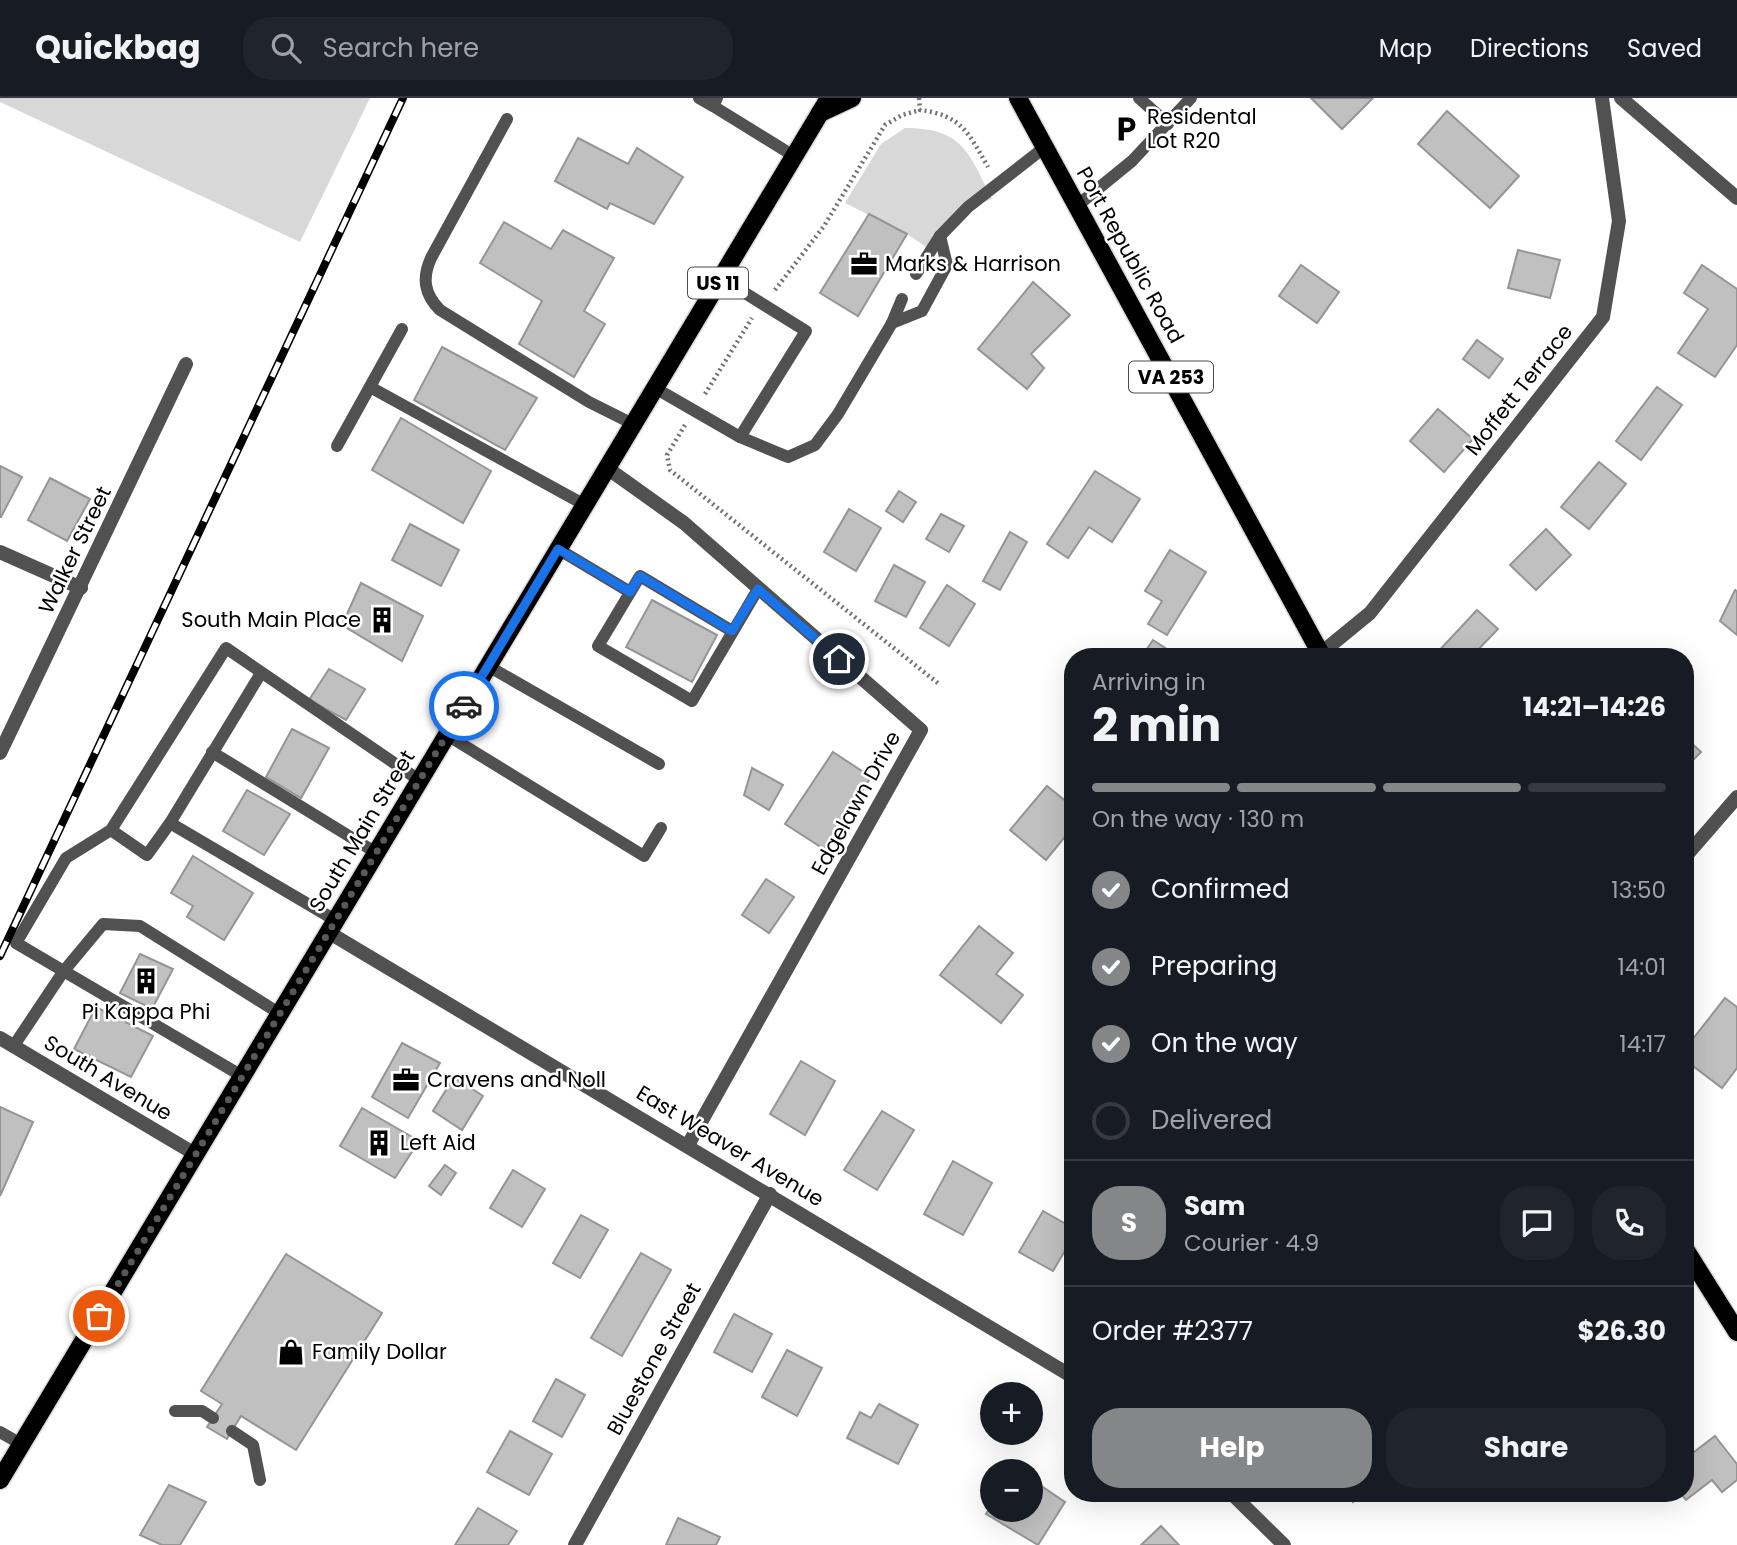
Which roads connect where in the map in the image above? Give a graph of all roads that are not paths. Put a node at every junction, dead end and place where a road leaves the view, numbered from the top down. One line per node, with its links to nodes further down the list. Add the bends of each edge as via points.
1 (699, 98): 8 (lane)
2 (852, 98): 9 (main road)
3 (1018, 98): 12 (main road, Port Republic Road / VA 253)
4 (1139, 98): 11 (lane)
5 (1191, 98): 11 (lane)
6 (1602, 98): 37 (street, Moffett Terrace, via 1619,221 1603,317 1370,613)
7 (1621, 98): 14 (street)
8 (715, 102): 13 (lane)
9 (824, 105): 13 (main road, South Main Street / US 11)
10 (506, 119): 25 (lane, via 430,258 424,277 426,290 440,310)
11 (1168, 124): 15 (lane)
12 (1045, 147): 15 (main road, Port Republic Road / VA 253); 16 (lane, via 968,207)
13 (794, 156): 18 (main road, South Main Street / US 11)
14 (1737, 198)
15 (1078, 205): 36 (main road, Port Republic Road / VA 253)
16 (940, 236): 17 (lane); 20 (lane, via 947,265 922,311)
17 (916, 274)
18 (721, 278): 24 (main road, South Main Street / US 11); 26 (lane, via 806,331)
19 (902, 299): 20 (lane)
20 (892, 323): 26 (lane, via 815,444 788,457)
21 (402, 329): 23 (lane)
22 (186, 365): 32 (street, Walker Street)
23 (370, 387): 27 (lane); 29 (lane)
24 (655, 388): 25 (main road, South Main Street / US 11); 26 (lane)
25 (633, 424): 28 (main road, South Main Street / US 11)
26 (740, 437)
27 (337, 446)
28 (607, 468): 29 (main road, South Main Street / US 11); 33 (street, Edgelawn Drive, via 684,523)
29 (585, 505): 30 (main road, South Main Street / US 11)
30 (558, 549): 34 (lane); 38 (main road, South Main Street / US 11)
31 (0, 552): 32 (street)
32 (81, 588): 42 (street, Walker Street)
33 (758, 589): 35 (lane); 57 (street, Edgelawn Drive, via 921,730)
34 (630, 592): 35 (lane, via 640,576); 35 (lane, via 598,646 692,701)
35 (732, 631)
36 (1317, 648)
37 (1329, 648)
38 (488, 666): 40 (main road, South Main Street / US 11); 43 (lane)
39 (261, 673): 41 (lane); 44 (lane); 48 (lane, via 226,648)
40 (447, 735): 44 (main road, South Main Street / US 11); 47 (lane, via 644,856)
41 (212, 752): 46 (lane); 50 (lane)
42 (0, 753)
43 (659, 764)
44 (419, 780): 50 (main road, South Main Street / US 11)
45 (1737, 797): 49 (street)
46 (170, 823): 48 (lane, via 147,855); 51 (lane)
47 (661, 828)
48 (111, 830): 52 (lane, via 66,858 16,943)
49 (1694, 847)
50 (376, 852): 51 (main road, South Main Street / US 11)
51 (332, 926): 53 (main road, South Main Street / US 11); 57 (street, East Weaver Avenue)
52 (64, 972): 53 (lane, via 103,924 141,926); 55 (lane); 56 (lane)
53 (279, 1013): 56 (main road, South Main Street / US 11)
54 (0, 1038): 55 (street, South Avenue)
55 (13, 1047): 58 (street, South Avenue)
56 (242, 1076): 58 (main road, South Main Street / US 11)
57 (688, 1145): 59 (street, East Weaver Avenue)
58 (195, 1154): 67 (main road, South Main Street / US 11)
59 (770, 1194): 62 (street, East Weaver Avenue); 71 (street, Bluestone Street)
60 (1694, 1263): 61 (main road)
61 (1737, 1332)
62 (1064, 1372)
63 (175, 1411): 64 (lane, via 202,1411)
64 (213, 1418)
65 (232, 1431): 69 (lane, via 253,1445)
66 (0, 1432): 67 (lane)
67 (21, 1444): 68 (main road, South Main Street / US 11)
68 (0, 1480)
69 (260, 1480)
70 (1240, 1502): 72 (street)
71 (575, 1545)
72 (1284, 1545)

